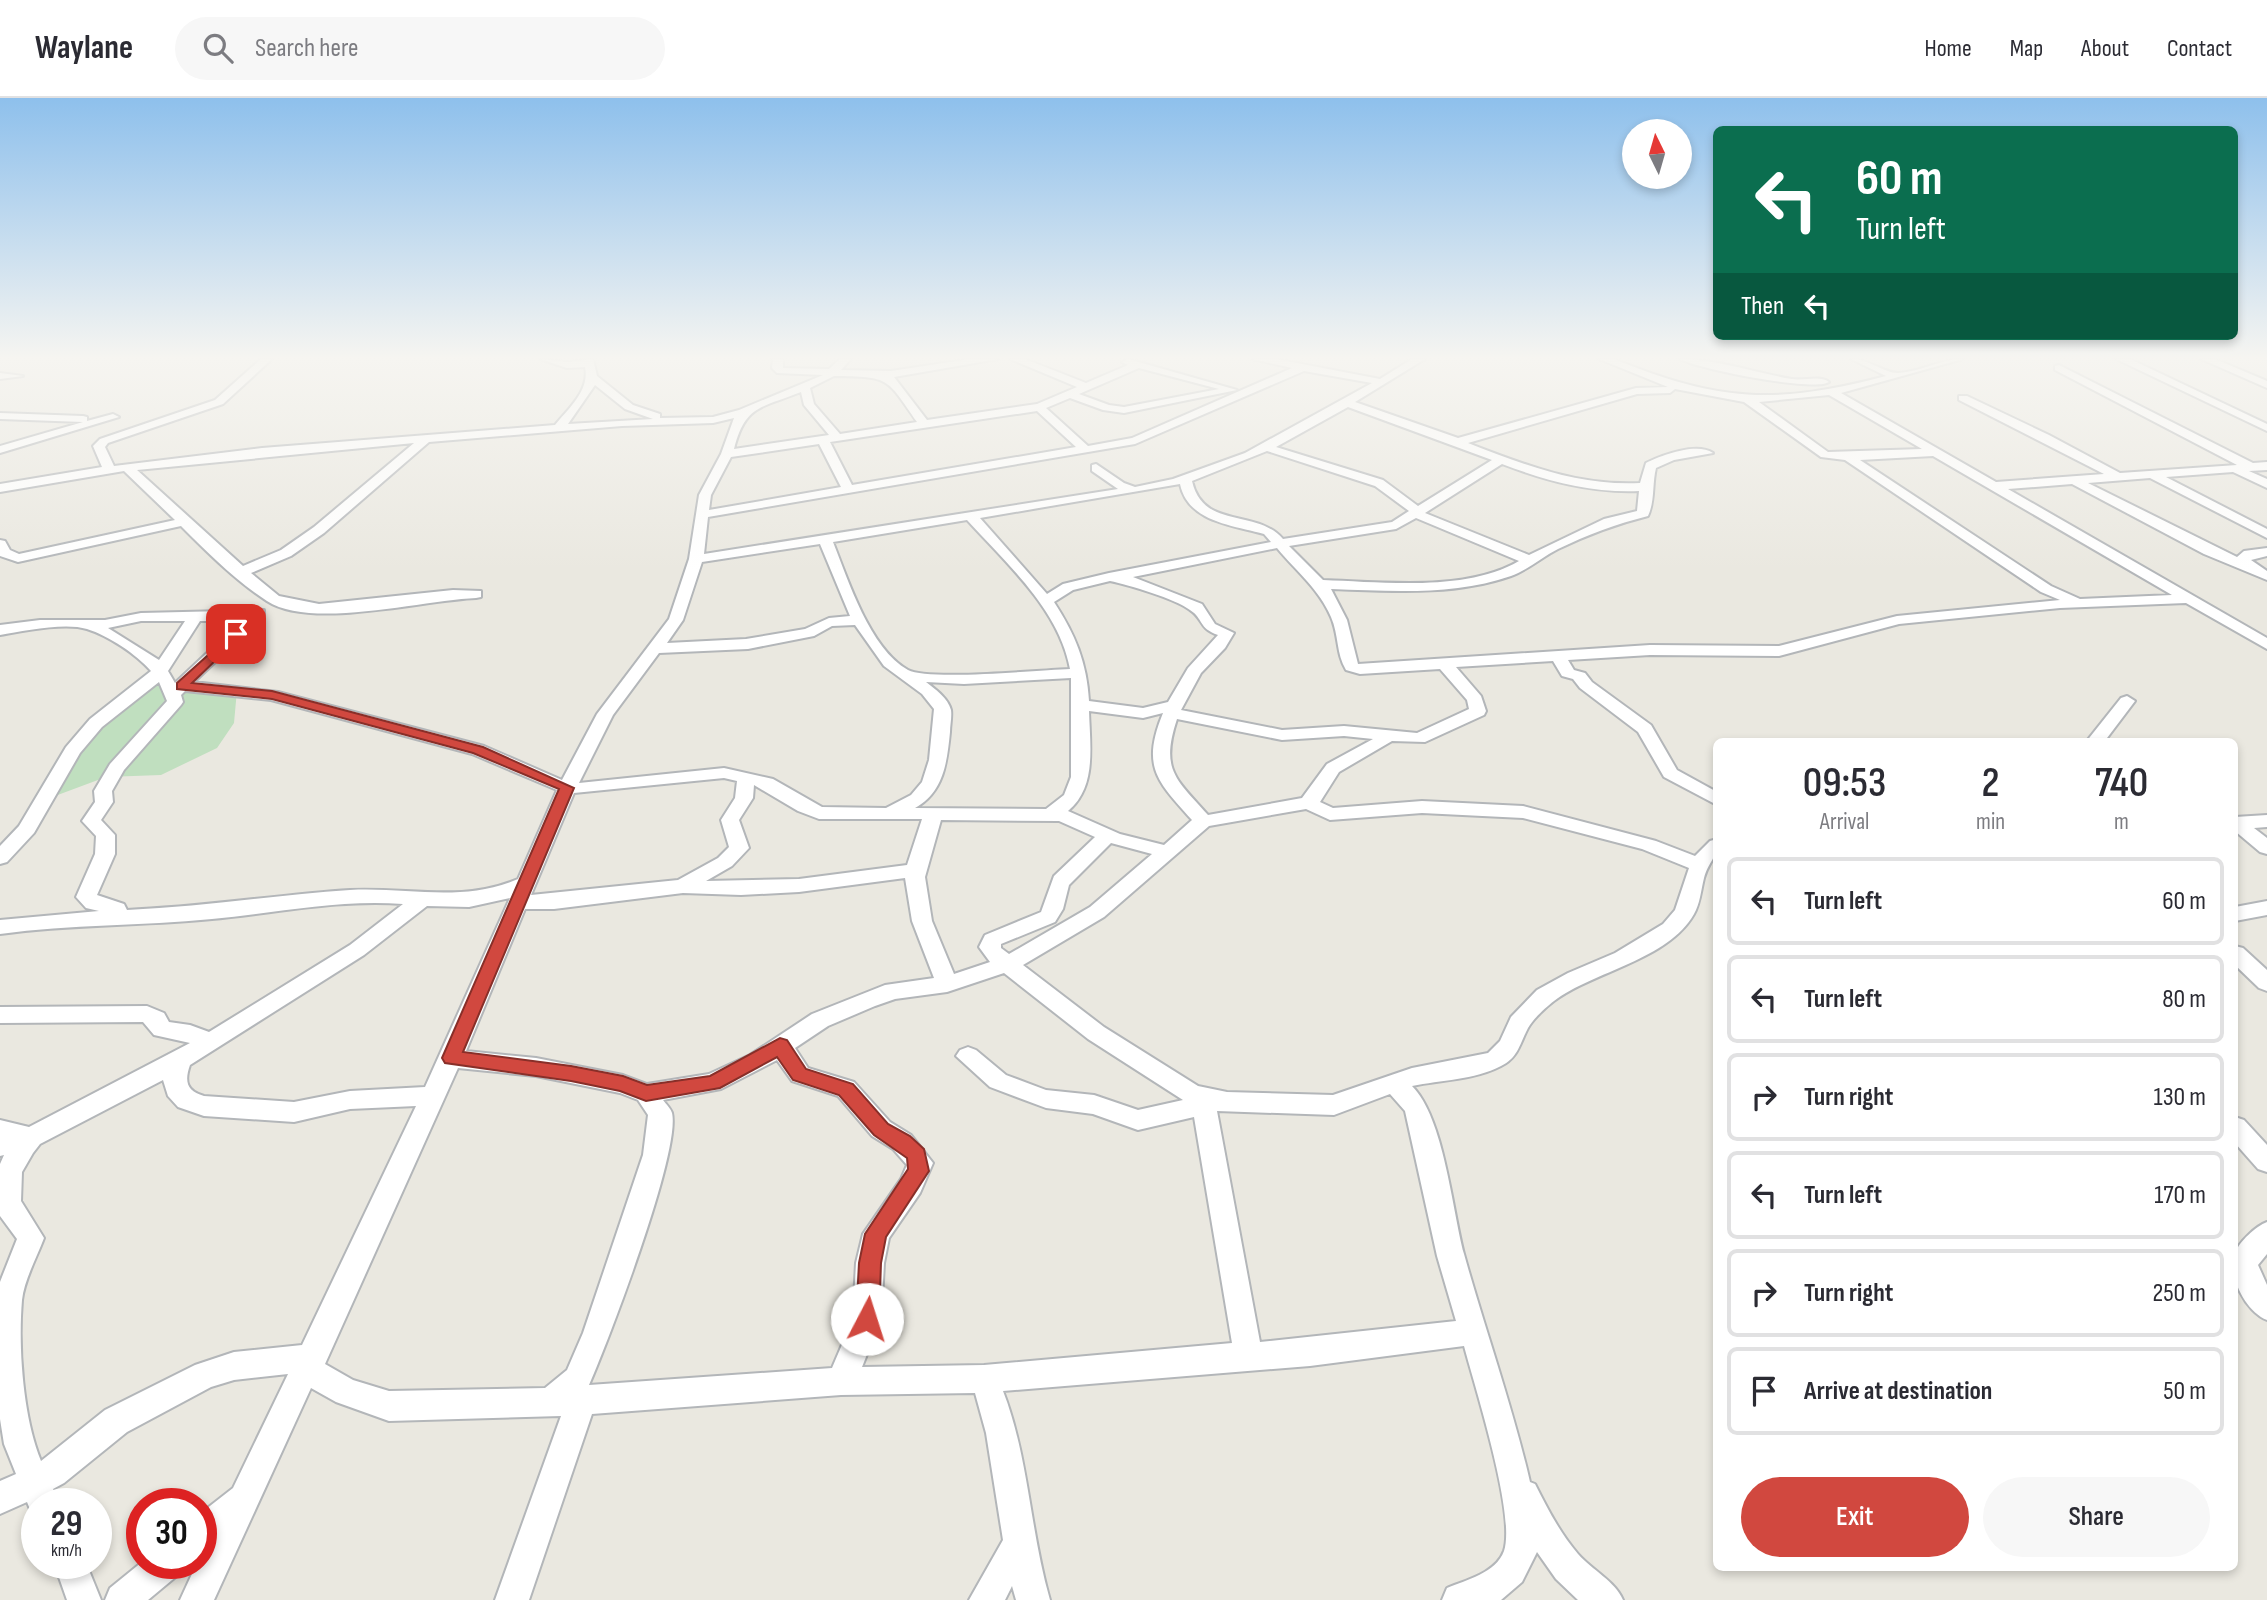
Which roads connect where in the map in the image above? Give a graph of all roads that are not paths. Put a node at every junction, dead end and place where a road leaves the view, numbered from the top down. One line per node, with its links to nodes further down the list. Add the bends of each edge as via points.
1 (72, 429): 21 (street)
2 (139, 429): 32 (street, via 99,446)
3 (557, 429): 17 (street)
4 (735, 429): 25 (street)
5 (831, 429): 16 (street)
6 (897, 429): 16 (street)
7 (1063, 429): 22 (street)
8 (1163, 429): 22 (street, via 1135,441)
9 (1302, 429): 20 (street)
10 (1421, 429): 19 (street)
11 (1503, 429): 19 (street)
12 (1789, 429): 26 (street, via 1822,453)
13 (1897, 429): 23 (street)
14 (2028, 429): 35 (street)
15 (2177, 429): 30 (street)
16 (837, 438): 18 (street)
17 (425, 440): 29 (street); 56 (street, via 286,553)
18 (823, 440): 25 (street); 43 (street)
19 (1458, 442): 27 (street)
20 (1269, 448): 36 (street); 44 (street, via 1379,483)
21 (0, 450)
22 (1087, 451): 43 (street)
23 (1938, 452): 26 (street); 40 (street)
24 (1707, 453): 39 (street, via 1677,455 1655,463)
25 (727, 454): 45 (street, via 705,495)
26 (1848, 457): 64 (street, via 2046,589)
27 (1500, 460): 39 (street, via 1560,482 1617,489); 44 (street)
28 (2267, 466): 30 (street)
29 (127, 467): 32 (street); 47 (street)
30 (2251, 467): 33 (street)
31 (1096, 468): 42 (street, via 1120,486)
32 (109, 469): 41 (street)
33 (2236, 469): 34 (street); 38 (street)
34 (2154, 476): 35 (street); 48 (street)
35 (2119, 478): 37 (street)
36 (1185, 480): 42 (street); 51 (street, via 1189,497 1205,513 1269,531)
37 (2076, 481): 40 (street); 55 (street, via 2208,551)
38 (2267, 484)
39 (1645, 486): 54 (street, via 1643,513 1609,522)
40 (1996, 486): 62 (street)
41 (0, 488)
42 (1137, 490): 46 (street)
43 (849, 491): 45 (street)
44 (1416, 512): 51 (street, via 1396,525); 54 (street)
45 (700, 515): 53 (street)
46 (971, 517): 49 (street); 63 (street, via 1040,589)
47 (183, 522): 50 (street, via 18,558 4,553); 56 (street)
48 (2267, 534)
49 (825, 540): 53 (street); 67 (street)
50 (0, 544)
51 (1279, 544): 58 (street); 59 (street)
52 (2267, 552): 55 (street, via 2249,554 2243,559)
53 (695, 559): 71 (street, via 676,620)
54 (1530, 560): 59 (street, via 1510,572 1464,583 1404,587)
55 (2249, 567): 57 (street)
56 (241, 572): 61 (street)
57 (2267, 576)
58 (1109, 578): 63 (street, via 1068,587); 80 (street, via 1126,579 1197,607 1209,627 1226,633 1200,664)
59 (1318, 584): 73 (street, via 1332,600 1352,667)
60 (476, 594): 61 (street, via 313,607)
61 (274, 599): 66 (street)
62 (2187, 599): 64 (street); 70 (street)
63 (1046, 601): 75 (street, via 1073,651)
64 (2084, 602): 72 (street, via 1897,620 1779,651 1650,650)
65 (195, 617): 66 (street); 68 (street, via 138,617); 74 (street)
66 (254, 617): 77 (street)
67 (860, 620): 71 (street, via 829,622 809,633 748,644); 76 (street, via 878,650)
68 (89, 624): 69 (street, via 42,624); 74 (street, via 137,649)
69 (0, 631)
70 (2267, 644)
71 (657, 648): 84 (street, via 605,714)
72 (1558, 656): 73 (street); 85 (street, via 1566,672 1579,676 1645,729 1670,773)
73 (1445, 665): 81 (street, via 1475,699 1478,711 1429,737)
74 (161, 671): 77 (street); 98 (street, via 96,723 72,751 27,830)
75 (1077, 674): 76 (street, via 964,679); 79 (street)
76 (905, 676): 87 (street, via 943,710 937,773 926,792 912,803)
77 (177, 690): 84 (street, via 272,695 478,750); 106 (street, via 172,708 110,776 104,802 91,821 106,835 105,854 86,897 116,908)
78 (2126, 701): 82 (street)
79 (1078, 705): 80 (street, via 1143,713); 89 (street, via 1077,792)
80 (1173, 709): 81 (street, via 1282,735 1344,731); 90 (street, via 1161,750 1163,774)
81 (1386, 737): 86 (street, via 1331,769 1319,794)
82 (2098, 738)
83 (746, 776): 84 (street, via 716,772); 87 (street, via 776,787 812,811); 101 (street, via 744,799 730,820 739,843 736,853)
84 (567, 788): 102 (street)
85 (1713, 798)
86 (1308, 803): 90 (street); 99 (street, via 1330,814 1422,807 1523,811 1648,845)
87 (869, 813): 88 (street)
88 (934, 813): 89 (street); 100 (street)
89 (1051, 814): 94 (street, via 1071,818)
90 (1203, 821): 97 (street)
91 (2267, 821): 92 (street)
92 (2238, 823)
93 (2238, 825): 95 (street)
94 (1107, 836): 97 (street); 109 (street, via 1061,881 1048,916 992,940 993,953)
95 (2267, 848)
96 (1713, 850): 99 (street)
97 (1168, 852): 109 (street, via 1097,912)
98 (0, 858)
99 (1700, 865): 118 (street, via 1685,912 1670,929 1545,996 1519,1023 1510,1046 1496,1059)
100 (915, 870): 101 (street, via 815,885 737,890); 111 (street, via 922,921)
101 (683, 886): 102 (street, via 554,902)
102 (521, 893): 103 (street); 116 (street)
103 (420, 901): 106 (street, via 371,896 193,914); 113 (street, via 358,950)
104 (2267, 908): 105 (street)
105 (2238, 913)
106 (122, 916): 107 (street)
107 (0, 927)
108 (2238, 956): 110 (street)
109 (1008, 964): 111 (street); 121 (street, via 1148,1068)
110 (2267, 983)
111 (947, 984): 114 (street, via 892,991 848,1007)
112 (0, 1015): 113 (street, via 147,1014 162,1029 190,1033)
113 (210, 1043): 117 (street)
114 (780, 1045): 119 (street, via 713,1083); 133 (street, via 800,1075 846,1089 881,1129 917,1155 920,1163 911,1185 876,1234 867,1319)
115 (968, 1056): 121 (street, via 1011,1088 1046,1099 1094,1105 1138,1120)
116 (451, 1058): 119 (street, via 571,1073); 120 (street)
117 (180, 1060): 120 (street, via 174,1077 176,1089 186,1100 204,1106 294,1112 350,1100); 124 (street)
118 (1393, 1083): 121 (street, via 1334,1105); 129 (street, via 1416,1108)
119 (646, 1093): 134 (street, via 660,1114 656,1155 597,1333)
120 (433, 1096): 131 (street)
121 (1215, 1102): 130 (street)
122 (0, 1130): 124 (street)
123 (2238, 1130): 126 (street)
124 (31, 1137): 125 (street); 136 (street, via 4,1178 12,1214 31,1238 8,1297 12,1407 19,1444)
125 (0, 1146)
126 (2267, 1162)
127 (2267, 1234): 128 (street, via 2244,1262 2251,1285)
128 (2267, 1307)
129 (1473, 1332): 130 (street); 135 (street)
130 (1248, 1355): 132 (street)
131 (310, 1364): 134 (street, via 346,1392 389,1406); 137 (street, via 234,1366 205,1375 116,1421); 139 (street)
132 (984, 1379): 133 (street); 142 (street, via 1003,1436)
133 (841, 1381): 134 (street)
134 (568, 1400): 148 (street)
135 (1510, 1467): 151 (street, via 1522,1525 1521,1553 1510,1573 1470,1599); 152 (street, via 1541,1530 1564,1563 1582,1584)
136 (37, 1488)
137 (44, 1488)
138 (21, 1495): 140 (street)
139 (248, 1495): 141 (street); 147 (street)
140 (0, 1498)
141 (217, 1521)
142 (1018, 1543): 149 (street); 150 (street)
143 (76, 1579): 145 (street)
144 (147, 1579): 146 (street)
145 (84, 1600)
146 (122, 1600)
147 (197, 1600)
148 (512, 1600)
149 (986, 1600)
150 (1033, 1600)
151 (1459, 1600)
152 (1606, 1600)

